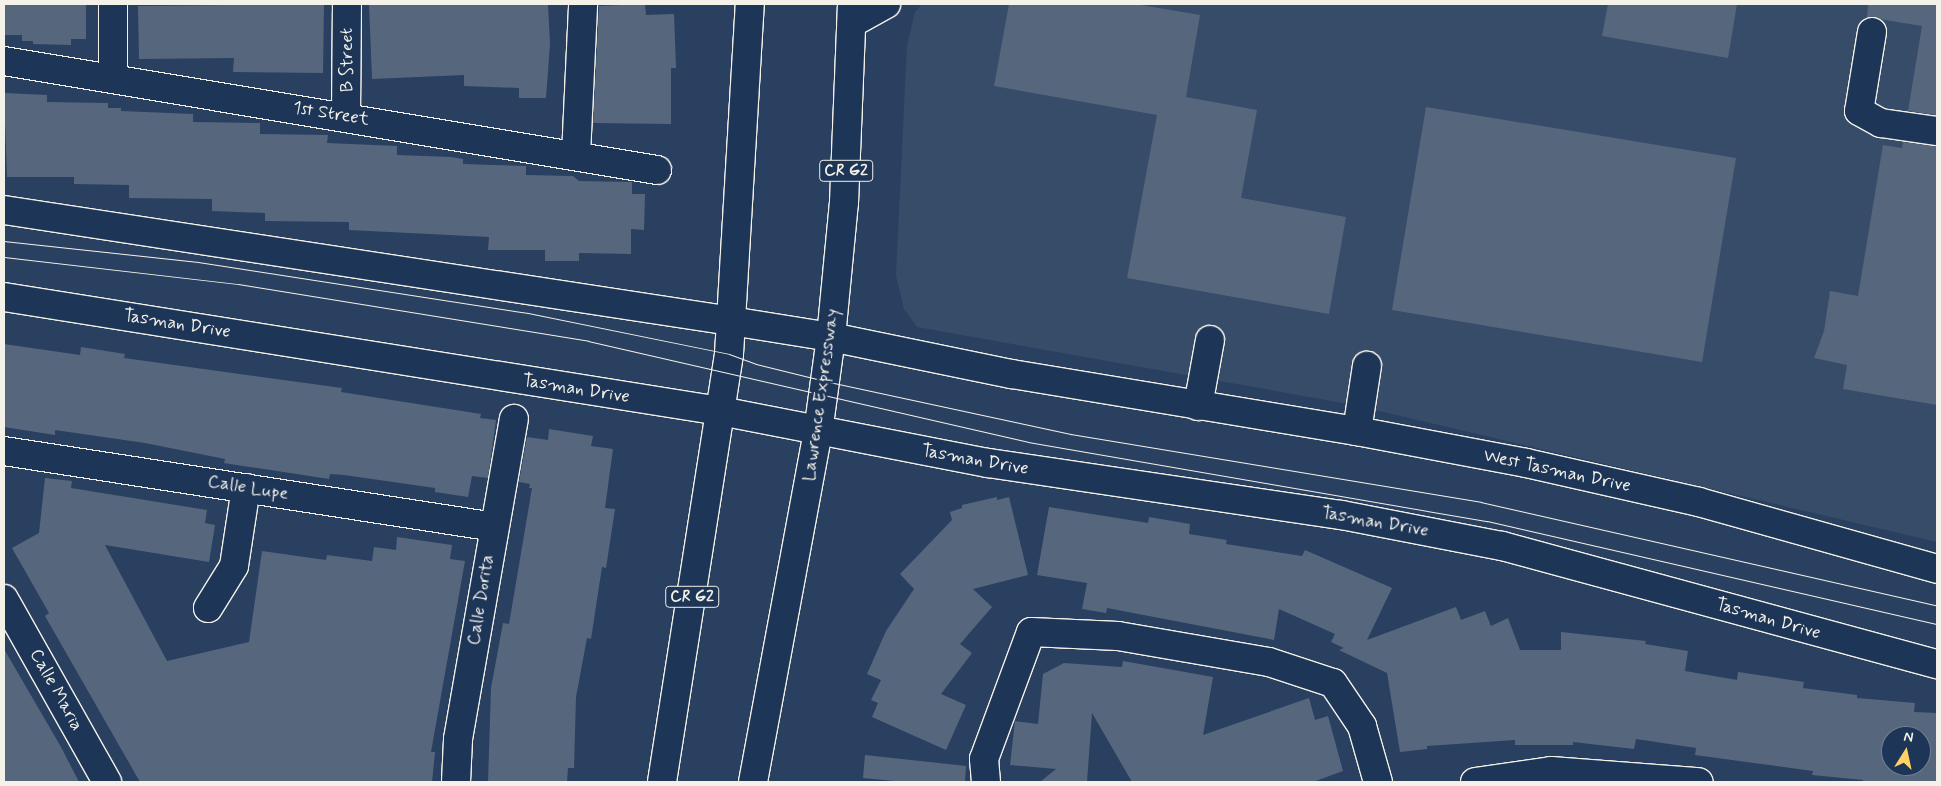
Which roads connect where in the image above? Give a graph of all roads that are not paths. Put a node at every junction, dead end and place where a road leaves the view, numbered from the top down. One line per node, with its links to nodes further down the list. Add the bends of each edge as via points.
1 (113, 4): 9 (main road)
2 (347, 4): 10 (main road, B Street)
3 (583, 4): 12 (main road)
4 (750, 4): 16 (main road, CR G2)
5 (886, 4): 6 (main road)
6 (852, 13): 17 (main road, Lawrence Expressway / CR G2, via 844,203)
7 (1872, 32): 11 (main road, via 1859,111 1881,123)
8 (4, 61): 9 (main road, 1st Street)
9 (113, 78): 10 (main road, 1st Street)
10 (346, 116): 12 (main road, 1st Street)
11 (1937, 131)
12 (576, 155): 13 (main road, 1st Street)
13 (657, 170)
14 (4, 210): 16 (main road)
15 (4, 296): 21 (main road, Tasman Drive)
16 (732, 321): 17 (main road); 21 (main road, CR G2)
17 (832, 337): 20 (main road, via 1012,374); 24 (main road, Lawrence Expressway / CR G2)
18 (1210, 340): 20 (main road)
19 (1367, 366): 23 (main road)
20 (1198, 406): 23 (main road)
21 (720, 412): 24 (main road, Tasman Drive); 34 (main road, CR G2)
22 (514, 419): 27 (main road, Calle Dorita)
23 (1357, 431): 28 (main road, West Tasman Drive, via 1699,502)
24 (818, 432): 31 (main road, Tasman Drive, via 1084,479 1341,515 1502,546); 35 (main road, Lawrence Expressway / CR G2)
25 (4, 451): 26 (main road, Calle Lupe)
26 (246, 488): 27 (main road, Calle Lupe); 30 (main road, via 234,566)
27 (493, 526): 33 (main road, Calle Dorita, via 458,739)
28 (1937, 570)
29 (4, 599): 32 (main road, Calle Maria)
30 (208, 608)
31 (1937, 664)
32 (107, 782)
33 (456, 782)
34 (662, 782)
35 (753, 782)
36 (986, 782): 37 (main road, via 984,759 1031,632 1118,636 1269,662 1333,683 1362,726)
37 (1378, 782)
38 (1475, 782): 39 (main road, via 1551,771)
39 (1699, 782)

